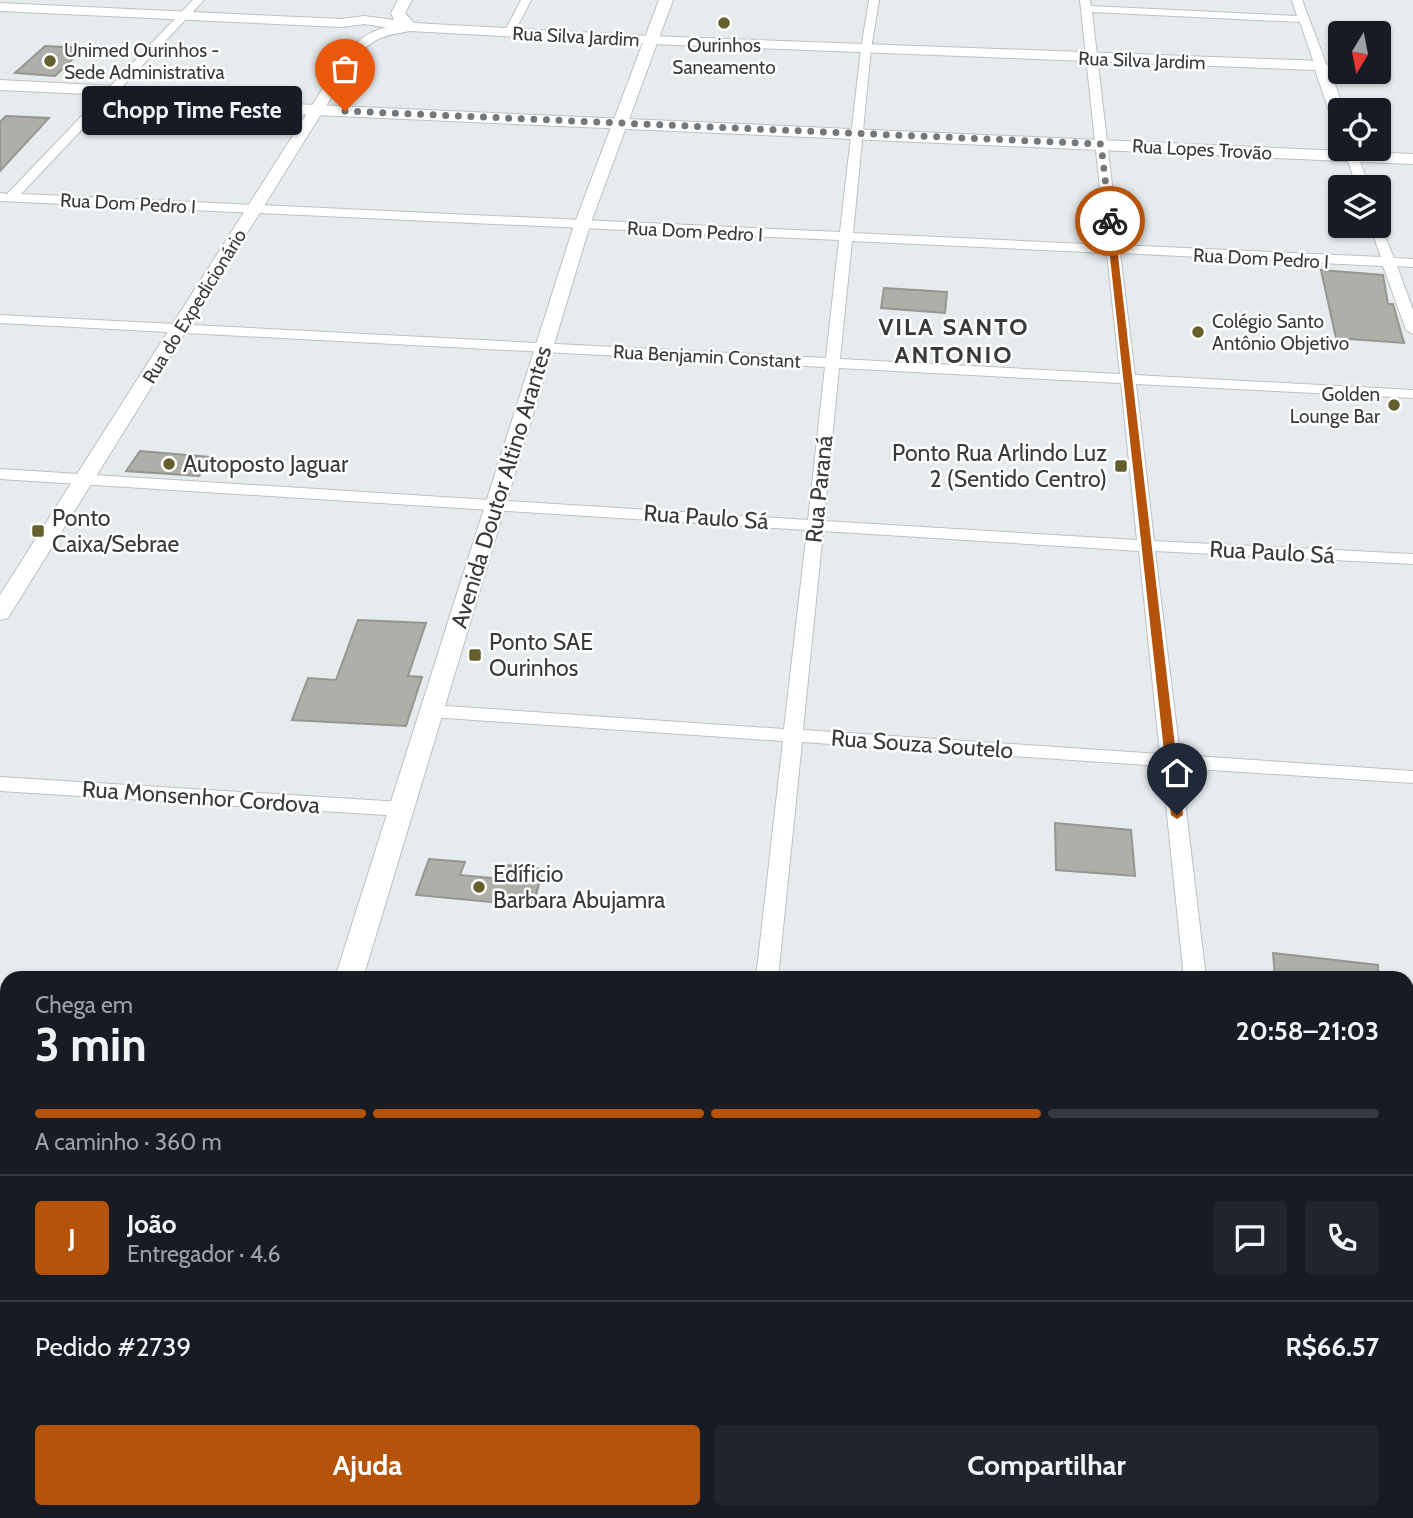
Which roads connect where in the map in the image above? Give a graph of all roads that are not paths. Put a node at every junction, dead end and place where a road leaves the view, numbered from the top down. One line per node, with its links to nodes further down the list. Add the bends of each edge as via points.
1 (199, 0): 10 (street)
2 (405, 0): 13 (main road, via 398,13)
3 (526, 0): 14 (street)
4 (666, 0): 15 (street, Avenida Doutor Altino Arantes)
5 (874, 0): 17 (street, Rua Paraná)
6 (1297, 0): 11 (street)
7 (1085, 4): 11 (street); 18 (street)
8 (0, 7): 10 (main road, Rua Silva Jardim)
9 (368, 7): 12 (main road)
10 (185, 16): 12 (main road, Rua Silva Jardim); 21 (street)
11 (1304, 19): 19 (street)
12 (353, 22): 13 (main road, Rua Silva Jardim); 16 (street)
13 (410, 27): 14 (main road, Rua Silva Jardim); 16 (street, via 383,30)
14 (509, 33): 15 (main road, Rua Silva Jardim)
15 (651, 40): 17 (main road, Rua Silva Jardim); 24 (street, Avenida Doutor Altino Arantes)
16 (357, 47): 23 (street, Rua do Expedicionário)
17 (866, 49): 18 (main road, Rua Silva Jardim); 25 (street, Rua Paraná)
18 (1091, 58): 19 (main road, Rua Silva Jardim); 26 (street)
19 (1321, 66): 22 (main road)
20 (0, 85): 21 (main road, Rua Lopes Trovão)
21 (114, 91): 23 (main road, Rua Lopes Trovão, via 134,102); 30 (street)
22 (1332, 98)
23 (318, 110): 24 (main road, Rua Lopes Trovão); 31 (street, Rua do Expedicionário)
24 (620, 124): 25 (main road, Rua Lopes Trovão); 32 (street, Avenida Doutor Altino Arantes)
25 (857, 135): 26 (main road, Rua Lopes Trovão); 33 (street, Rua Paraná)
26 (1101, 144): 27 (main road, Rua Lopes Trovão); 35 (street)
27 (1328, 152)
28 (1391, 157): 29 (main road, Rua Lopes Trovão)
29 (1413, 159)
30 (5, 197): 31 (street, Rua Dom Pedro I)
31 (256, 209): 32 (street, Rua Dom Pedro I); 39 (street, Rua do Expedicionário)
32 (582, 225): 33 (street, Rua Dom Pedro I); 41 (street, Avenida Doutor Altino Arantes)
33 (846, 237): 35 (street, Rua Dom Pedro I); 42 (street, Rua Paraná)
34 (1380, 238): 37 (street)
35 (1113, 250): 37 (street, Rua Dom Pedro I); 43 (street)
36 (1413, 263): 37 (street, Rua Dom Pedro I)
37 (1390, 264): 40 (street)
38 (0, 319): 39 (street, Rua Benjamin Constant)
39 (181, 327): 41 (street, Rua Benjamin Constant); 46 (street, Rua do Expedicionário)
40 (1413, 330)
41 (544, 347): 42 (street, Rua Benjamin Constant); 47 (street, Avenida Doutor Altino Arantes)
42 (832, 363): 43 (street, Rua Benjamin Constant); 48 (street, Rua Paraná)
43 (1128, 379): 44 (street, Rua Benjamin Constant); 49 (street)
44 (1413, 394)
45 (0, 474): 46 (street, Rua Paulo Sá)
46 (85, 479): 47 (street, Rua Paulo Sá); 51 (street, Rua do Expedicionário)
47 (496, 504): 48 (street, Rua Paulo Sá); 52 (street, Avenida Doutor Altino Arantes)
48 (815, 524): 49 (street, Rua Paulo Sá); 53 (street, Rua Paraná)
49 (1146, 545): 50 (street, Rua Paulo Sá); 54 (street)
50 (1413, 559)
51 (1, 611)
52 (432, 711): 53 (street, Rua Souza Soutelo); 57 (street, Avenida Doutor Altino Arantes)
53 (793, 735): 54 (street, Rua Souza Soutelo); 59 (street, Rua Paraná)
54 (1171, 761): 55 (street, Rua Souza Soutelo); 60 (street)
55 (1413, 777)
56 (0, 784): 57 (street, Rua Monsenhor Cordova)
57 (401, 809): 58 (street, Avenida Doutor Altino Arantes)
58 (350, 971)
59 (768, 971)
60 (1194, 971)

